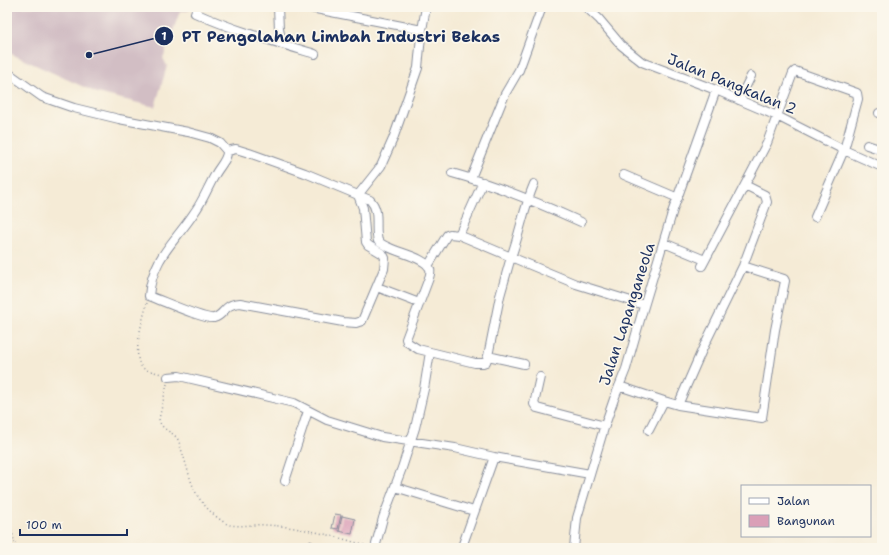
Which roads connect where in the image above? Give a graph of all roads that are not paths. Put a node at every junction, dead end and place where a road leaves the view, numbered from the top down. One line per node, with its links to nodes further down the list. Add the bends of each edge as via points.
1 (198, 7): 8 (street, via 195,13 213,21)
2 (278, 7): 8 (street)
3 (306, 7): 7 (street)
4 (426, 7): 7 (street)
5 (542, 7): 22 (street, via 519,70 506,94)
6 (587, 7): 12 (street, Jalan Pangkalan 2, via 621,45 642,62)
7 (422, 30): 26 (street, via 418,68 393,139 381,166)
8 (282, 44): 9 (street)
9 (315, 54)
10 (7, 72): 16 (street, via 48,99 119,119 210,138)
11 (751, 76): 13 (street)
12 (716, 90): 13 (street, Jalan Pangkalan 2); 27 (street, Jalan Lapanganeola)
13 (739, 100): 14 (street, Jalan Pangkalan 2)
14 (777, 116): 17 (street, Jalan Pangkalan 2); 17 (street, via 795,71 857,93 858,99); 25 (street)
15 (867, 144): 18 (street)
16 (227, 150): 26 (street, via 249,153); 36 (street, via 226,158 195,212 158,262 149,296 212,319 218,317 227,306 240,302 356,323 364,319)
17 (844, 150): 19 (street, Jalan Pangkalan 2); 29 (street)
18 (882, 150)
19 (882, 167)
20 (452, 172): 22 (street)
21 (624, 175): 27 (street)
22 (471, 178): 23 (street)
23 (483, 182): 28 (street); 31 (street)
24 (534, 184): 28 (street)
25 (745, 185): 32 (street, via 704,263); 35 (street, via 765,195 767,202)
26 (358, 195): 34 (street, via 375,204 378,241); 36 (street, via 363,208 366,242 373,249 380,251 384,258 384,269)
27 (678, 198): 32 (street, Jalan Lapanganeola)
28 (528, 199): 30 (street); 33 (street)
29 (814, 217)
30 (581, 222)
31 (459, 235): 33 (street); 34 (street, via 447,235)
32 (664, 243): 38 (street, Jalan Lapanganeola)
33 (511, 257): 38 (street, via 576,284); 40 (street)
34 (428, 266): 37 (street, via 430,274)
35 (743, 266): 46 (street); 46 (street, via 785,281 762,418)
36 (377, 287): 37 (street)
37 (419, 303): 39 (street, via 406,339 418,349)
38 (644, 305): 44 (street, Jalan Lapanganeola)
39 (430, 352): 40 (street, via 482,363 486,362); 50 (street, via 420,407)
40 (488, 356): 41 (street)
41 (524, 364)
42 (168, 377): 47 (street, via 179,376 294,403)
43 (540, 377): 48 (street, via 534,404 537,408)
44 (619, 386): 45 (street); 48 (street, Jalan Lapanganeola)
45 (664, 401): 46 (street); 49 (street)
46 (678, 405)
47 (308, 411): 50 (street, via 382,438); 53 (street)
48 (605, 426): 52 (street, Jalan Lapanganeola)
49 (649, 430)
50 (410, 442): 51 (street, via 455,448); 54 (street)
51 (494, 457): 52 (street); 55 (street)
52 (590, 474): 58 (street, Jalan Lapanganeola, via 577,518)
53 (286, 481)
54 (395, 487): 55 (street); 57 (street)
55 (474, 511): 56 (street)
56 (464, 544)
57 (371, 547)
58 (574, 548)

